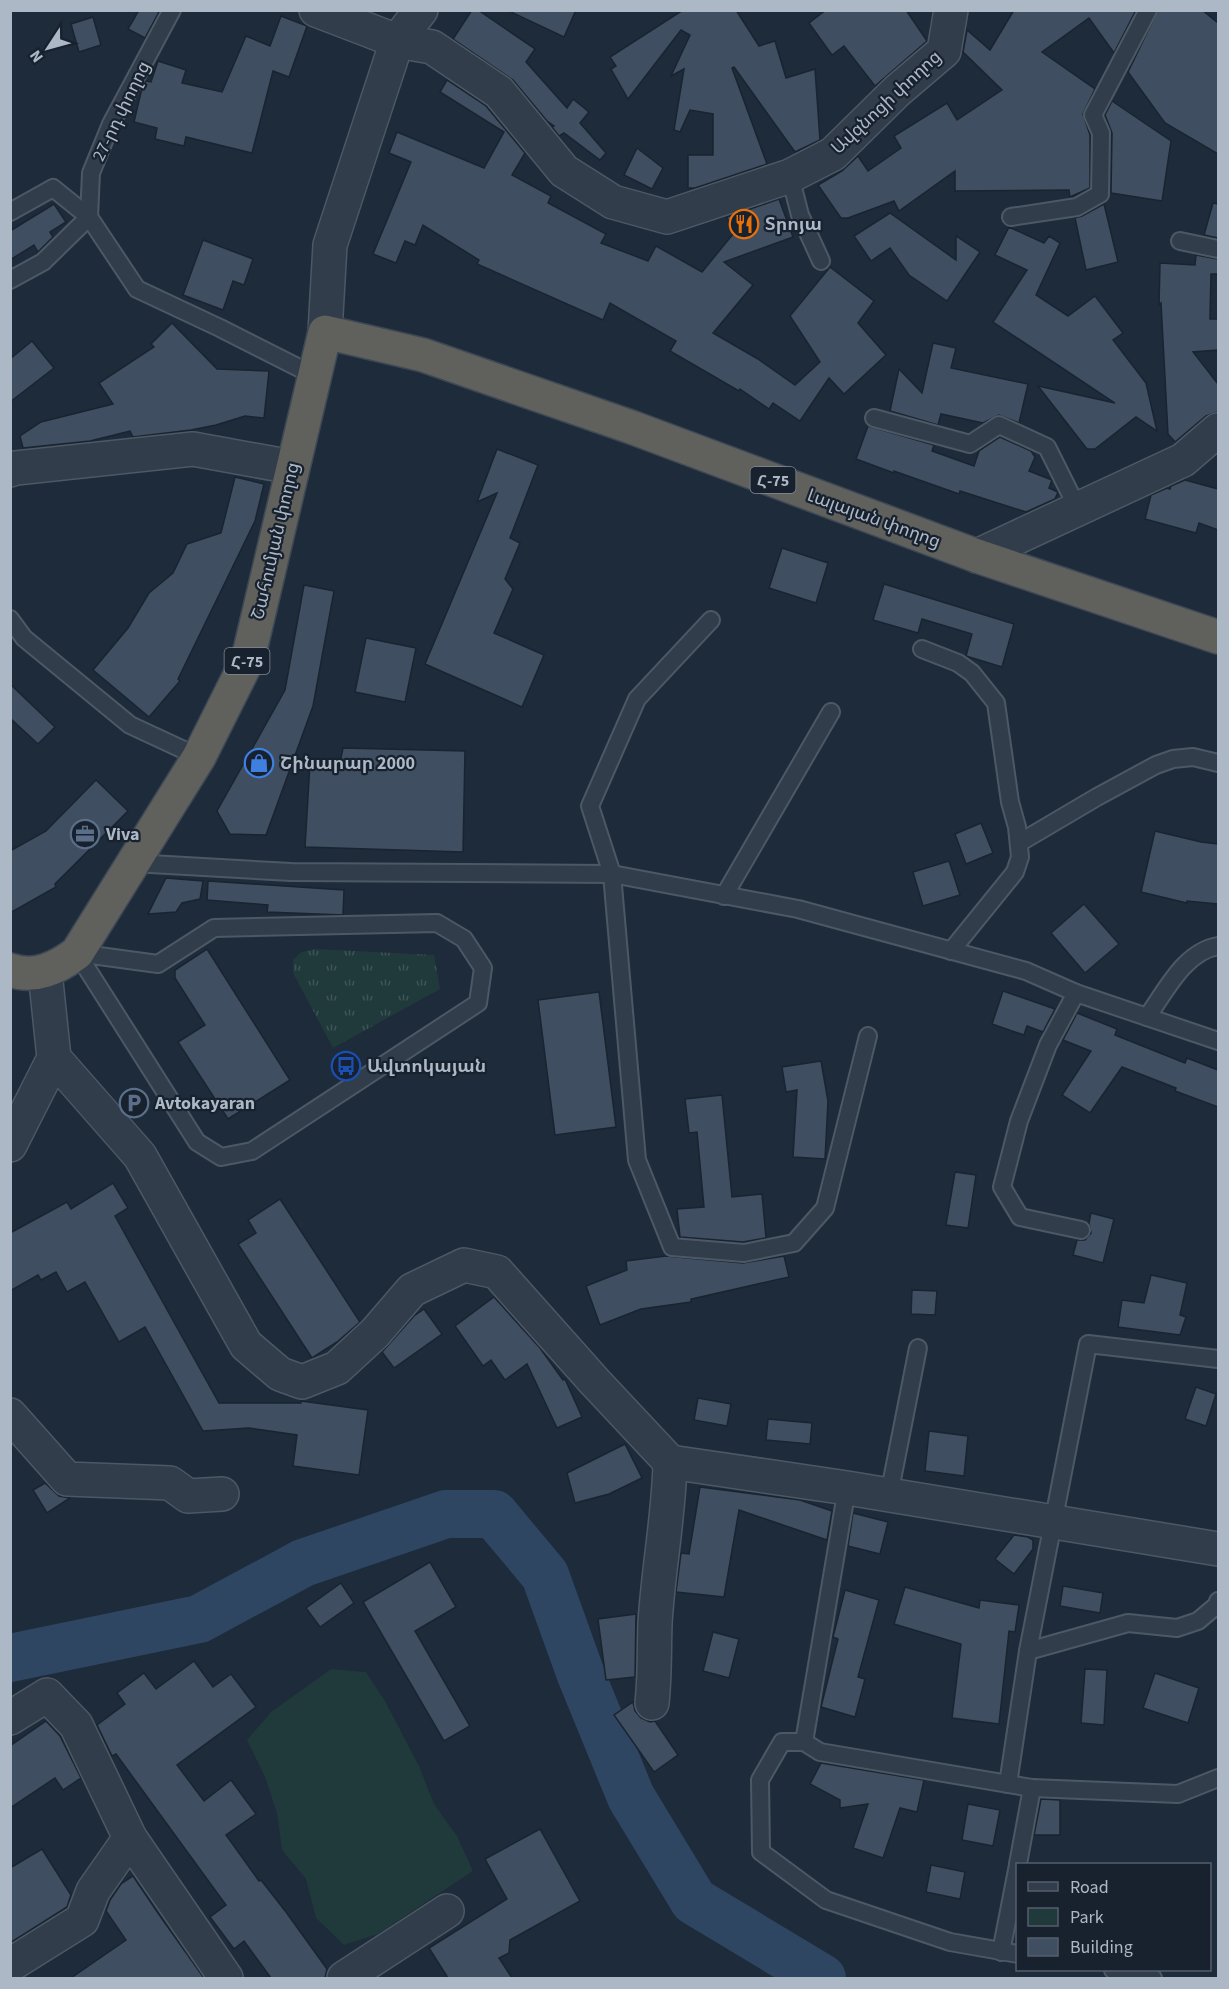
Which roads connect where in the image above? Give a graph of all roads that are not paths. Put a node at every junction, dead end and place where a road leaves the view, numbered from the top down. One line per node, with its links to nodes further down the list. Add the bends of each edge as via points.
1 (172, 10): 9 (lane, 27-րդ փողոց, via 111,124 91,173)
2 (316, 10): 6 (street, Ավզնոցի փողոց)
3 (421, 10): 6 (street)
4 (951, 10): 7 (street, Ավզնոցի փողոց, via 944,51 833,154)
5 (1148, 10): 10 (lane, via 1093,115 1101,133 1100,194 1077,207)
6 (397, 41): 7 (street, Ավզնոցի փողոց, via 432,47 499,92 564,171 613,202 667,217); 15 (street, via 330,245)
7 (790, 176): 13 (lane, via 800,215)
8 (10, 212): 9 (lane, via 53,188)
9 (89, 217): 14 (lane, via 43,262); 16 (lane, via 137,289)
10 (1011, 217)
11 (1180, 241): 12 (lane)
12 (1218, 249)
13 (821, 261)
14 (10, 280)
15 (325, 332): 16 (highway, Շահումյան փողոց / Հ-75); 22 (highway, Լալայան փողոց / Հ-75, via 423,355)
16 (314, 375): 20 (highway, Շահումյան փողոց / Հ-75)
17 (874, 418): 21 (lane, via 970,444 999,425 1047,447)
18 (1218, 430): 21 (street, via 1183,460)
19 (12, 465): 20 (street, via 193,449)
20 (292, 467): 28 (highway, Շահումյան փողոց / Հ-75, via 248,659)
21 (1078, 509): 22 (street)
22 (977, 556): 25 (highway, Լալայան փողոց / Հ-75)
23 (10, 618): 28 (lane, via 24,638 130,725)
24 (711, 620): 32 (lane, via 637,699 590,806)
25 (1218, 637)
26 (922, 650): 30 (lane, via 958,663 972,673 996,703)
27 (831, 712): 33 (lane)
28 (199, 757): 31 (highway, Շահումյան փողոց / Հ-75)
29 (1218, 763): 30 (lane, via 1193,757 1156,765)
30 (1019, 843): 35 (lane, via 1016,872)
31 (133, 863): 32 (lane, via 291,872); 36 (highway, Շահումյան փողոց / Հ-75)
32 (612, 874): 33 (lane); 41 (lane, via 637,1160 672,1247 744,1253 794,1243 825,1208)
33 (724, 896): 35 (lane, via 798,909)
34 (1218, 946): 40 (lane, via 1185,963)
35 (951, 951): 39 (lane, via 1026,971)
36 (77, 953): 36 (lane, via 197,1142 221,1157 252,1151 478,1003 483,968 464,939 437,923 214,928 158,964); 38 (highway, Շահումյան փողոց / Հ-75)
37 (10, 970): 38 (highway)
38 (45, 972): 43 (street)
39 (1076, 993): 40 (lane); 45 (lane, via 1044,1056 1019,1121 1002,1188 1020,1217)
40 (1148, 1017): 42 (lane)
41 (868, 1036)
42 (1218, 1041)
43 (54, 1058): 44 (street); 49 (street, via 140,1156 246,1345 280,1374 302,1382 337,1368 375,1333 412,1290 464,1265 497,1272)
44 (10, 1145)
45 (1081, 1230)
46 (918, 1348): 52 (lane)
47 (1218, 1359): 53 (lane, via 1088,1344)
48 (10, 1415): 51 (street, via 67,1479 170,1483 188,1496)
49 (670, 1462): 50 (street); 57 (street)
50 (847, 1488): 52 (street); 59 (lane)
51 (222, 1494)
52 (889, 1495): 53 (street)
53 (1054, 1521): 54 (street); 56 (lane)
54 (1218, 1549)
55 (1218, 1601): 56 (lane, via 1198,1621 1177,1629 1128,1623)
56 (1028, 1651): 61 (lane)
57 (652, 1703)
58 (10, 1718): 63 (street, via 47,1695 76,1725)
59 (804, 1742): 61 (lane, via 820,1752); 67 (lane, via 782,1742 760,1780 761,1851 826,1900 950,1942)
60 (1218, 1778): 62 (lane, via 1178,1794)
61 (1008, 1784): 62 (lane)
62 (1032, 1788): 64 (lane)
63 (130, 1838): 68 (street, via 93,1891 82,1920); 70 (street)
64 (1018, 1863)
65 (1016, 1885): 67 (lane)
66 (447, 1911): 71 (street)
67 (1009, 1953)
68 (10, 1965)
69 (1118, 1971): 72 (lane)
70 (226, 1978)
71 (344, 1978)
72 (1153, 1978)

